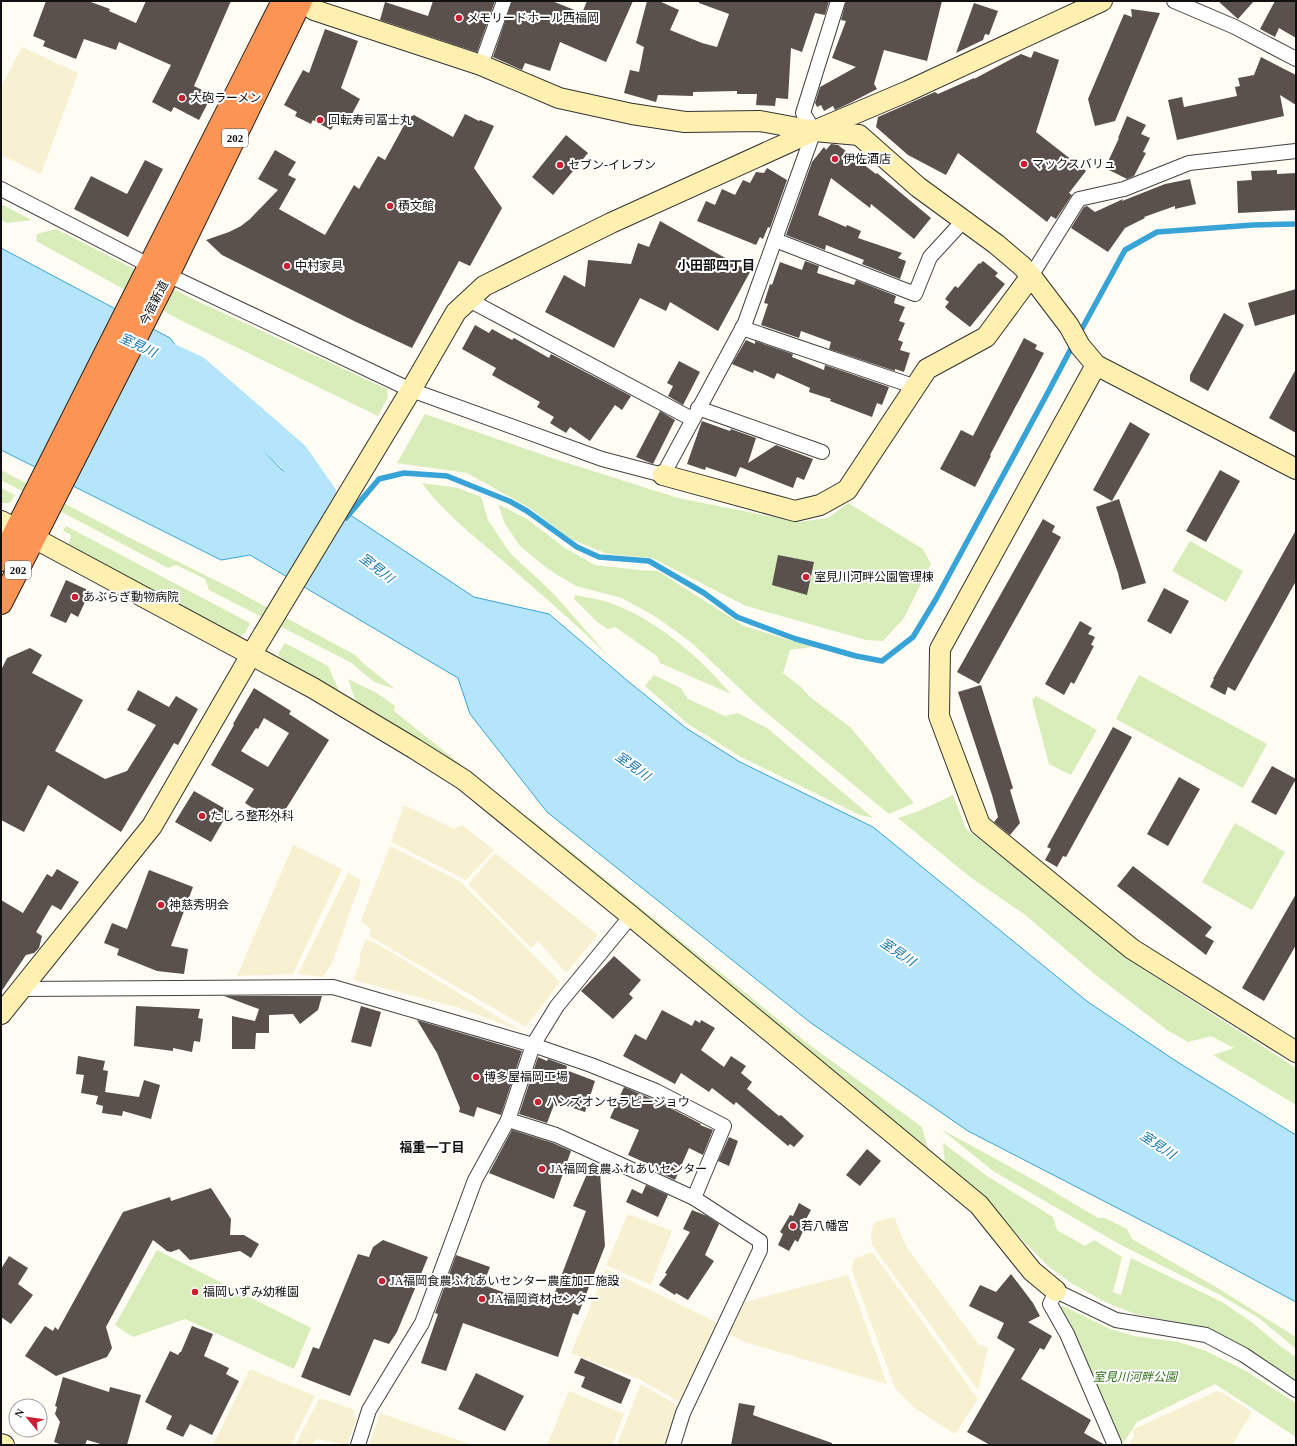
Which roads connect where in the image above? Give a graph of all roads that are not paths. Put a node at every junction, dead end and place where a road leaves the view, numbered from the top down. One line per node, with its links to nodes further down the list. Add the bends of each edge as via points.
1 (283, 1): 14 (highway, 今宿新道 / 202)
2 (302, 1): 8 (street, via 314,10); 15 (highway, 今宿新道 / 202)
3 (504, 1): 8 (street)
4 (838, 1): 9 (street, via 803,113)
5 (1102, 1): 9 (street, via 908,91)
6 (1174, 1): 7 (street, via 1235,27)
7 (1296, 60)
8 (481, 65): 9 (street, via 559,98 632,114 685,122 760,121)
9 (814, 131): 12 (street, via 859,135 918,187); 13 (street); 17 (street, via 611,223 484,286)
10 (1296, 151): 16 (street, via 1189,163 1124,189 1079,199)
11 (1, 189): 14 (street)
12 (964, 220): 13 (street, via 930,257 915,294); 16 (street)
13 (775, 240): 18 (street)
14 (149, 265): 15 (street); 26 (highway, 今宿新道 / 202)
15 (168, 275): 21 (street); 26 (highway, 今宿新道 / 202)
16 (1031, 276): 19 (street); 20 (street, via 986,337 927,369)
17 (469, 300): 21 (street, via 456,312); 22 (street)
18 (742, 328): 20 (street); 22 (street)
19 (1096, 365): 24 (street); 34 (street, via 940,649 939,716 980,825 1132,949)
20 (916, 387): 25 (street, via 847,490 820,505 794,512)
21 (411, 390): 25 (street, via 602,459); 29 (street)
22 (696, 414): 23 (street); 25 (street)
23 (822, 452)
24 (1296, 469)
25 (663, 475)
26 (17, 530): 27 (highway, 今宿新道 / 202); 28 (highway, 今宿新道 / 202); 29 (street)
27 (1, 560)
28 (1, 603)
29 (251, 656): 30 (street, via 313,688 464,780); 31 (street, via 152,826)
30 (631, 916): 33 (street, via 557,1006); 37 (street, via 979,1205 1032,1271)
31 (21, 989): 32 (street); 33 (street, via 333,987)
32 (1, 1014)
33 (533, 1045): 35 (street); 36 (street, via 656,1091 724,1126)
34 (1296, 1052)
35 (508, 1120): 36 (street, via 556,1135); 41 (street, via 475,1180 422,1323 369,1410)
36 (694, 1198): 42 (street, via 760,1241 760,1250 683,1413)
37 (1056, 1291): 38 (street, via 1116,1320 1206,1336 1244,1355); 43 (street, via 1050,1304 1067,1334)
38 (1296, 1390)
39 (1, 1444): 40 (street)
40 (4, 1445)
41 (358, 1445)
42 (673, 1445)
43 (1114, 1445)

